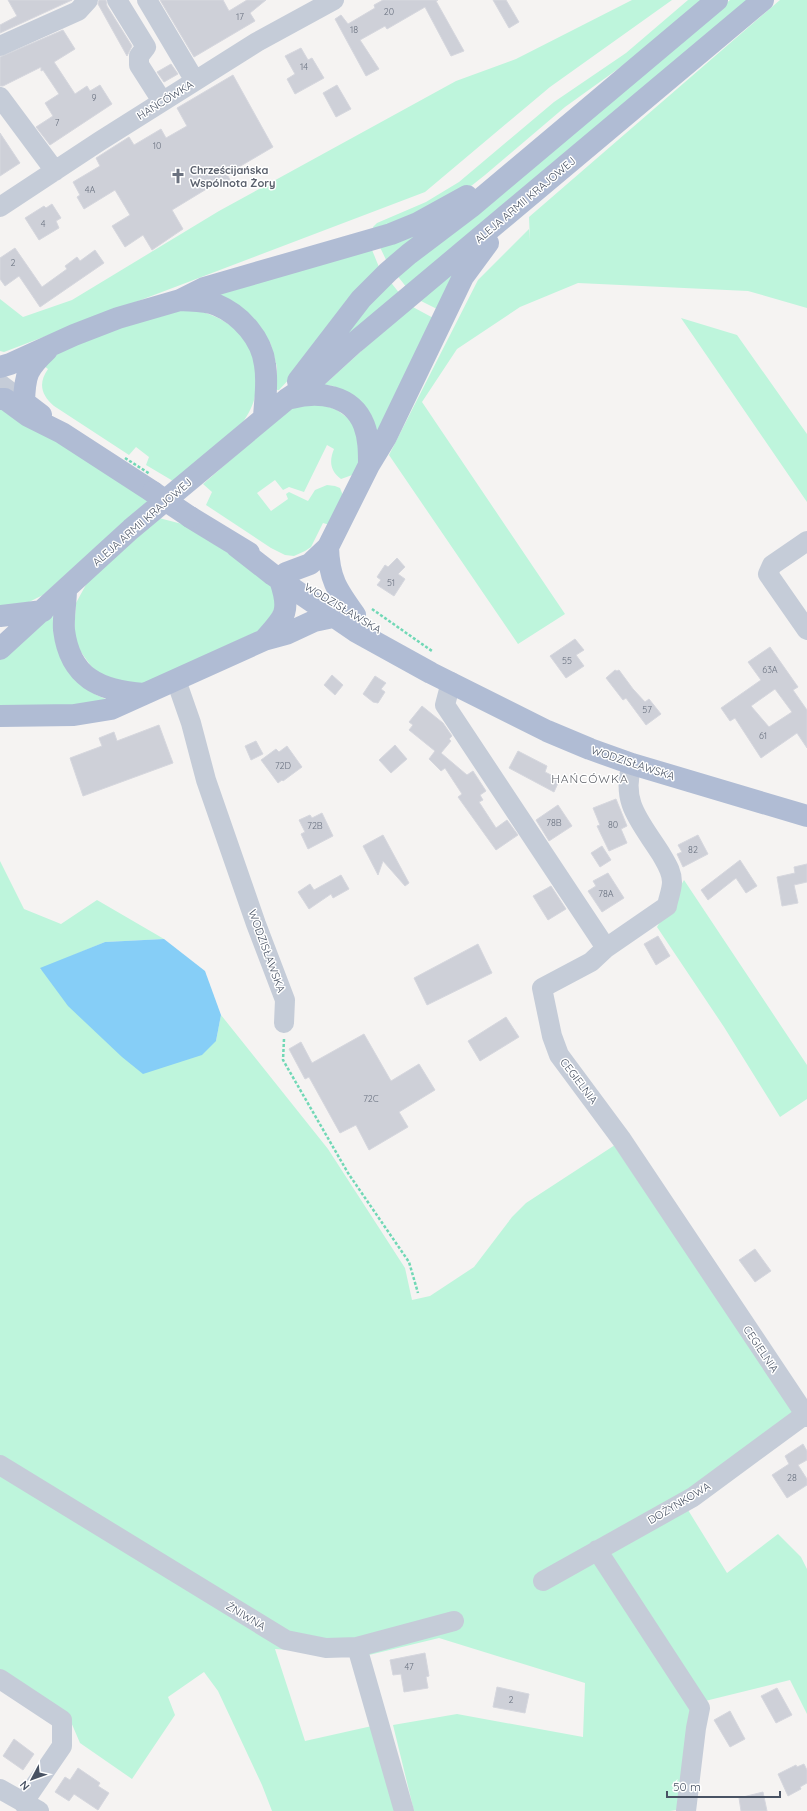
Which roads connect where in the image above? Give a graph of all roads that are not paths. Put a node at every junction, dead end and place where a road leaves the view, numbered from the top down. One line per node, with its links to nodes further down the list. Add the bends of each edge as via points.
1 (88, 0): 7 (street, via 78,11)
2 (117, 0): 10 (street, via 146,47 139,56 139,65)
3 (147, 0): 8 (street)
4 (334, 0): 8 (street, HAŃCÓWKA, via 257,42)
5 (717, 0): 12 (main road, ALEJA ARMII KRAJOWEJ)
6 (763, 0): 14 (main road, ALEJA ARMII KRAJOWEJ)
7 (0, 46)
8 (196, 81): 10 (street, HAŃCÓWKA)
9 (0, 97): 11 (street)
10 (162, 102): 11 (street, HAŃCÓWKA)
11 (55, 171): 13 (street, HAŃCÓWKA)
12 (506, 178): 15 (main road, via 391,234 204,288); 19 (main road, ALEJA ARMII KRAJOWEJ, via 409,254 361,299 306,368)
13 (0, 207)
14 (509, 213): 19 (main road, ALEJA ARMII KRAJOWEJ, via 354,343 308,385); 21 (main road, via 463,277 386,437)
15 (180, 300): 16 (main road, via 118,318); 20 (main road, via 216,305 239,319 251,332 260,346 265,363)
16 (50, 346): 17 (main road); 18 (main road)
17 (0, 367)
18 (6, 396): 24 (main road, WODZISŁAWSKA, bridge, via 62,433 120,460 190,516)
19 (287, 399): 20 (main road, ALEJA ARMII KRAJOWEJ); 21 (main road, via 314,393 328,395 356,411 364,424 368,439)
20 (264, 417): 25 (main road, ALEJA ARMII KRAJOWEJ, via 131,529)
21 (369, 465): 23 (main road)
22 (807, 540): 30 (street, via 772,565 768,574)
23 (328, 547): 24 (main road, via 310,564); 27 (main road, via 329,568 334,583)
24 (283, 577): 27 (main road, WODZISŁAWSKA); 29 (main road, WODZISŁAWSKA); 31 (main road, via 286,599 283,620)
25 (66, 589): 26 (main road, ALEJA ARMII KRAJOWEJ); 35 (main road, via 64,628 74,663 84,675 96,683 126,693)
26 (43, 611): 28 (main road); 32 (main road, ALEJA ARMII KRAJOWEJ)
27 (363, 611): 34 (main road, WODZISŁAWSKA, via 436,665)
28 (0, 616)
29 (333, 617): 31 (main road, via 314,620 286,634); 34 (main road, WODZISŁAWSKA, via 378,644)
30 (807, 630)
31 (264, 640): 33 (main road)
32 (0, 649)
33 (176, 680): 35 (main road); 40 (street, WODZISŁAWSKA, via 191,723 206,780 285,1000)
34 (459, 686): 37 (main road, WODZISŁAWSKA, via 547,731); 39 (street, via 446,705)
35 (146, 694): 36 (main road, via 111,709 74,715)
36 (0, 716)
37 (632, 764): 38 (main road, WODZISŁAWSKA); 39 (street, CEGIELNIA, via 628,778 629,799 638,819 669,867 672,883 666,906)
38 (807, 816)
39 (606, 948): 41 (street, CEGIELNIA, via 591,962 542,988 552,1036 559,1055 622,1140)
40 (284, 1023)
41 (806, 1415): 43 (street, DOŻYNKOWA, via 694,1497)
42 (0, 1465): 46 (street, ŻNIWNA, via 286,1640 326,1648)
43 (597, 1550): 44 (street, DOŻYNKOWA); 51 (street, via 700,1708)
44 (543, 1581)
45 (454, 1621): 46 (street)
46 (357, 1647): 50 (street)
47 (0, 1679): 49 (street, via 62,1720 62,1746)
48 (0, 1789): 49 (street)
49 (31, 1807)
50 (404, 1811)
51 (686, 1811)

